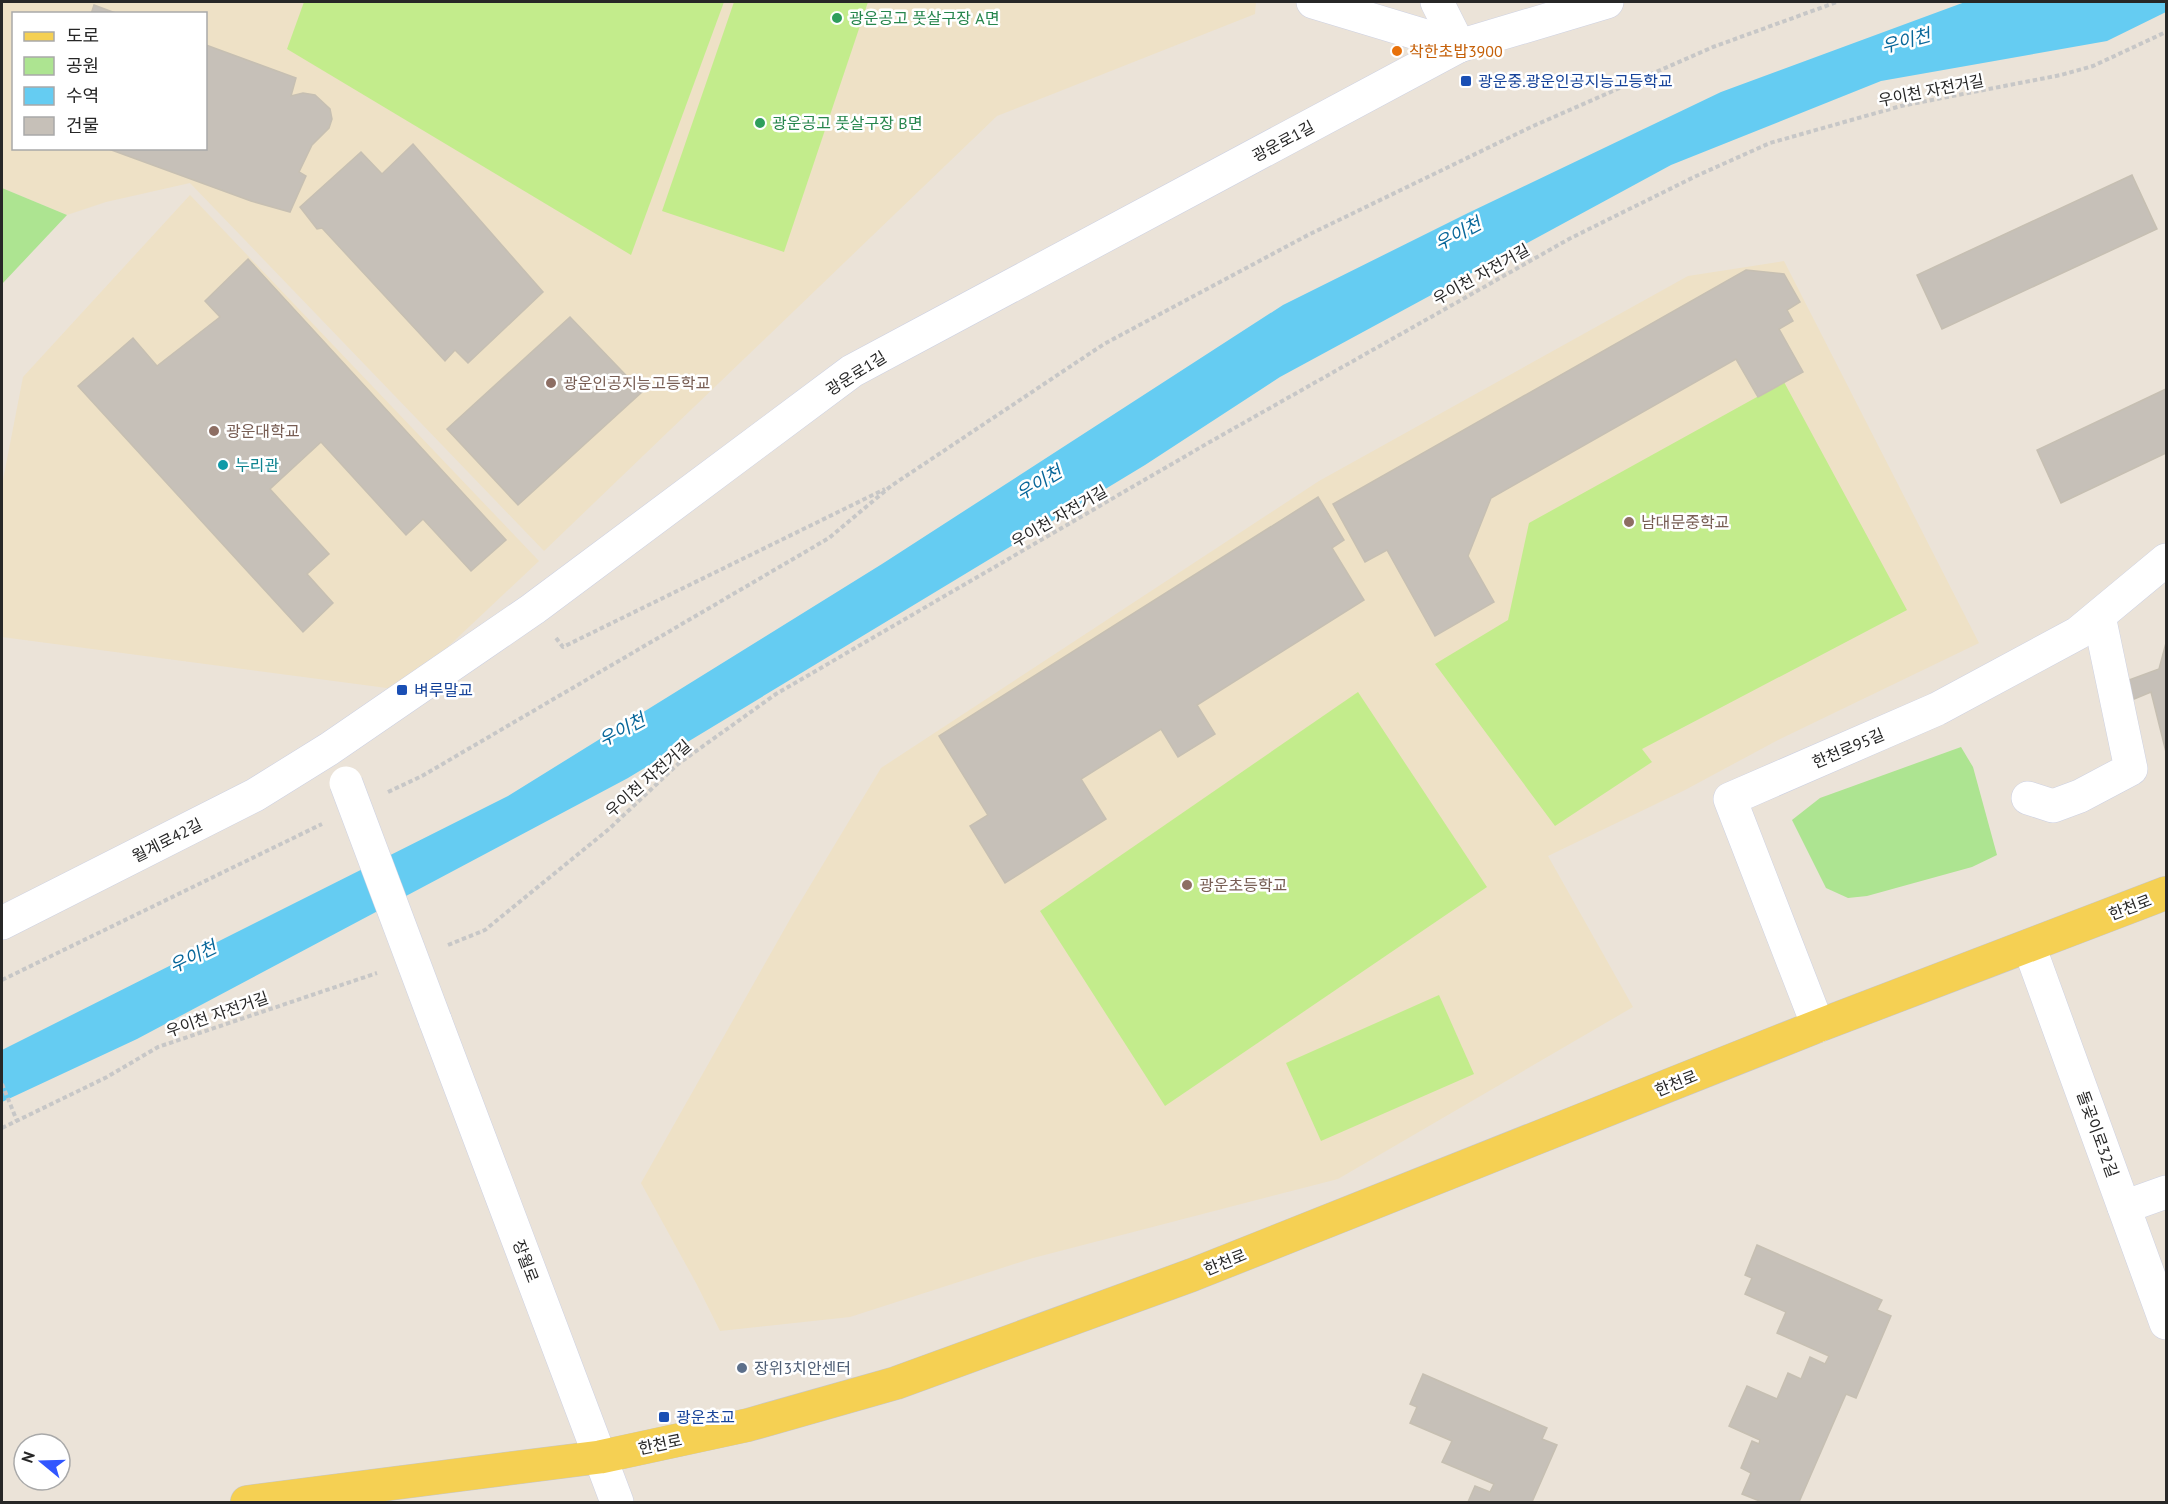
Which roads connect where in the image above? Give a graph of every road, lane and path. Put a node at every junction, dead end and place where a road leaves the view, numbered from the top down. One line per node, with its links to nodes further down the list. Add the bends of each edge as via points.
1 (1313, 2): 6 (street)
2 (1437, 2): 6 (street)
3 (1606, 2): 6 (street, 광운로1길)
4 (1837, 2): 7 (path, via 1713,47 1531,127 1308,235 1104,344)
5 (2166, 32): 17 (path, 우이천 자전거길, via 2093,66 2061,75 1901,106 1770,143 1569,239 776,694 678,764 609,829 485,930)
6 (1459, 46): 9 (street, 광운로1길, via 852,371)
7 (891, 486): 9 (path, via 563,647); 12 (path, via 830,538 422,776)
8 (2166, 561): 10 (street, 한천로95길)
9 (533, 609): 11 (street, 광운로1길)
10 (2099, 616): 13 (street, via 2131,769 2053,806); 21 (street, 한천로95길, via 2078,633 1937,709 1730,799)
11 (328, 749): 16 (street, 월계로42길, via 255,795); 28 (street, 장월로, bridge, via 346,783)
12 (380, 796)
13 (2028, 798)
14 (328, 821): 20 (path)
15 (2166, 893): 18 (main road, 한천로)
16 (2, 923)
17 (444, 946)
18 (2029, 946): 21 (main road, 한천로); 26 (street, 돌곶이로32길)
19 (383, 970): 23 (path, 우이천 자전거길, via 158,1047 107,1077)
20 (2, 980)
21 (1818, 1026): 28 (main road, 한천로, via 1192,1275 896,1383 748,1425)
22 (2, 1084): 23 (path)
23 (17, 1120): 24 (path, 우이천 자전거길)
24 (2, 1128)
25 (2166, 1192): 26 (street)
26 (2124, 1207): 27 (street, 돌곶이로32길)
27 (2166, 1323)
28 (600, 1457): 29 (main road, 한천로); 30 (street, 장월로)
29 (247, 1503)
30 (617, 1503)

